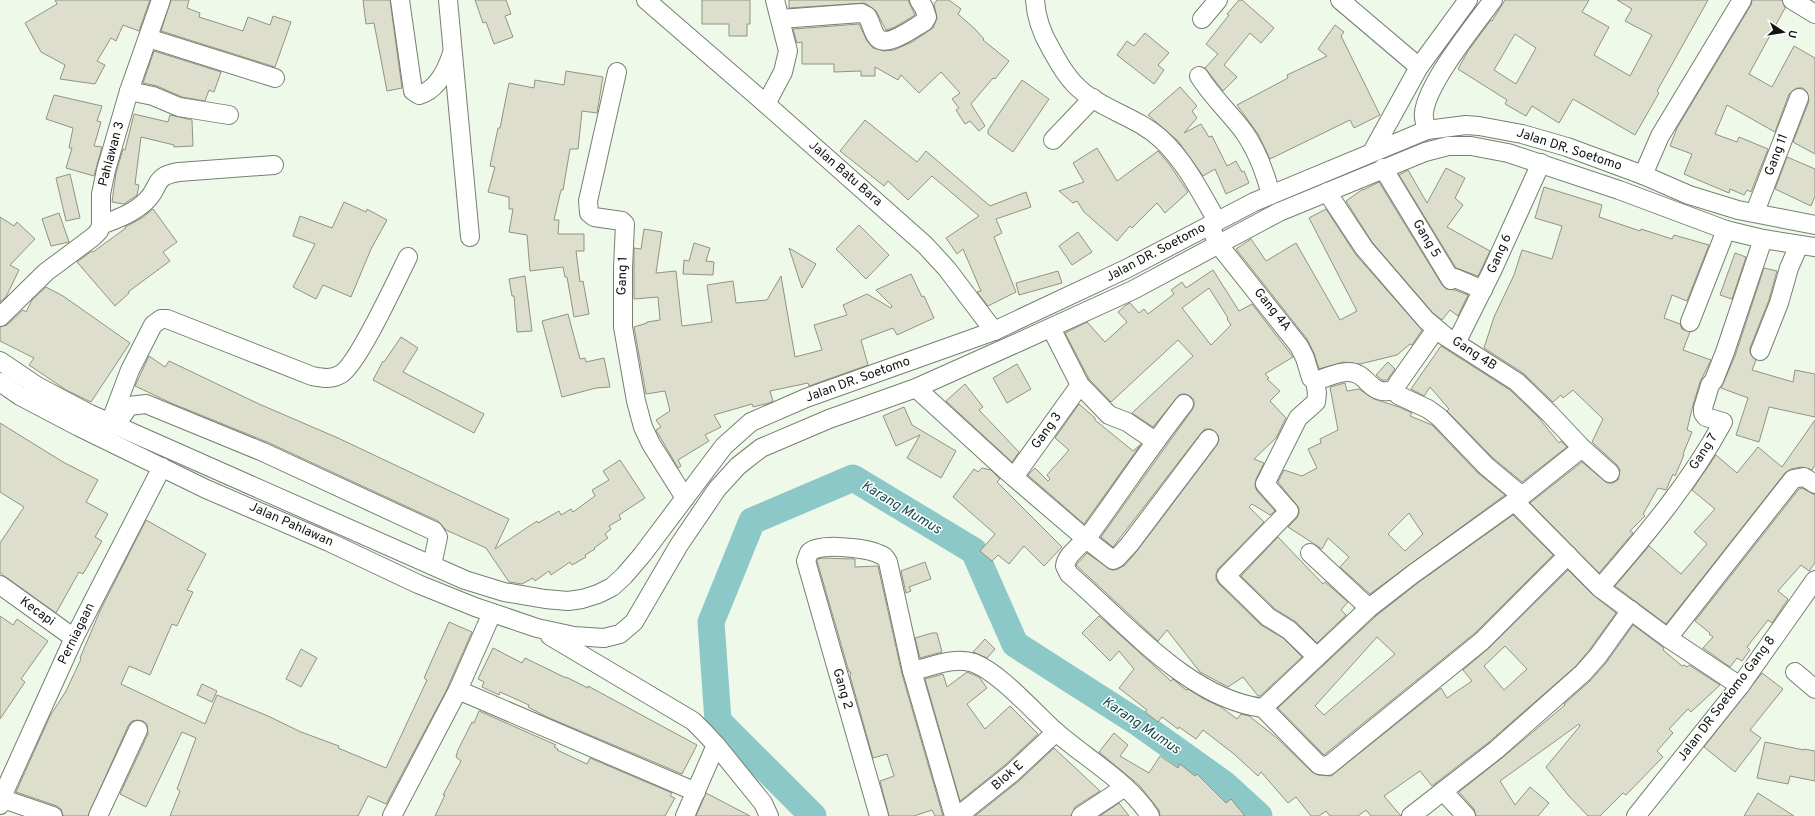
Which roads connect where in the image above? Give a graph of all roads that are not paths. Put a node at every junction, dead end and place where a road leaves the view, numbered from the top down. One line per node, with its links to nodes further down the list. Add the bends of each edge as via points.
1 (161, 0): 17 (street, Pahlawan 3)
2 (400, 0): 18 (street, via 413,91 419,95 427,92 447,70)
3 (448, 0): 18 (street)
4 (646, 0): 26 (street, Jalan Batu Bara)
5 (775, 0): 15 (street)
6 (919, 0): 15 (street, via 927,17 924,22 890,41 882,42 879,39 867,16 862,13)
7 (1035, 0): 24 (street, Gang 4A, via 1038,20 1057,61 1074,84)
8 (1218, 0): 16 (street)
9 (1340, 0): 19 (street)
10 (1468, 0): 19 (street)
11 (1493, 0): 28 (street, via 1433,87 1423,113)
12 (1742, 0): 34 (street, via 1660,136)
13 (1792, 0): 14 (street)
14 (1815, 14)
15 (780, 19): 26 (street, via 787,46 787,58)
16 (1202, 19)
17 (148, 38): 22 (street); 23 (street, Pahlawan 3)
18 (453, 51): 44 (street)
19 (1419, 67): 30 (street)
20 (616, 72): 73 (street, Gang 1, via 593,174 588,210 594,217 625,224 623,327 636,401 651,444)
21 (1199, 76): 36 (street, via 1244,132 1263,167)
22 (275, 78)
23 (129, 91): 27 (street, via 153,96 179,107); 41 (street, Pahlawan 3, via 103,180)
24 (1093, 98): 29 (street); 40 (street, Gang 4A, via 1143,125 1162,140 1194,179)
25 (1799, 98): 38 (street, Gang 11)
26 (766, 104): 54 (street, Jalan Batu Bara, via 925,245)
27 (229, 115)
28 (1426, 130): 30 (street, Jalan DR. Soetomo); 34 (street, Jalan DR. Soetomo, via 1466,125 1522,134 1567,147)
29 (1053, 140)
30 (1372, 152): 36 (street, Jalan DR. Soetomo)
31 (1541, 163): 33 (street, Jalan DR. Soetomo, via 1484,147 1448,146); 39 (street, Jalan DR. Soetomo); 49 (street, Gang 6)
32 (274, 165): 41 (street, via 166,175 159,180 150,197 138,208)
33 (1383, 168): 35 (street, Jalan DR. Soetomo); 49 (street, Gang 5, via 1451,280 1455,278)
34 (1643, 175): 37 (street, Jalan DR. Soetomo)
35 (1327, 192): 46 (street, Jalan DR. Soetomo, via 1278,212); 53 (street, Gang 4B, via 1364,248)
36 (1271, 195): 40 (street, Jalan DR. Soetomo)
37 (1689, 195): 38 (street, Jalan DR. Soetomo, via 1738,210); 39 (street)
38 (1755, 212): 42 (street, Jalan DR. Soetomo)
39 (1681, 214): 43 (street, Jalan DR. Soetomo)
40 (1213, 223): 46 (street, Gang 4A); 54 (street, Jalan DR. Soetomo, via 1128,268)
41 (101, 225): 50 (street, via 96,235 46,272)
42 (1815, 225)
43 (1726, 230): 45 (street, Jalan DR. Soetomo); 51 (street)
44 (470, 237)
45 (1763, 239): 47 (street, Jalan DR. Soetomo); 81 (street, Gang 7, via 1725,352 1702,408 1706,417 1723,422 1661,516)
46 (1218, 244): 52 (street, Jalan DR. Soetomo, via 1133,290); 58 (street, Gang 4A, via 1294,338 1311,378)
47 (1807, 246): 56 (street, via 1789,268 1779,303)
48 (408, 257): 65 (street, via 358,354 343,373 331,379 312,376 167,319 161,319 153,325 130,370)
49 (1483, 290): 55 (street, Gang 6)
50 (0, 317)
51 (1690, 322)
52 (1051, 328): 60 (street); 61 (street, Jalan DR. Soetomo)
53 (1436, 329): 55 (street, Gang 4B); 62 (street)
54 (994, 331): 73 (street, Jalan DR. Soetomo, via 806,398 751,422 724,446)
55 (1456, 343): 68 (street, Gang 4B, via 1517,382)
56 (1760, 351)
57 (0, 361): 64 (street, Jalan Pahlawan, via 37,386)
58 (1315, 381): 62 (street, via 1348,372 1361,376 1373,388 1385,392); 90 (street, via 1316,402 1298,418 1265,484 1289,511 1226,576 1268,617 1289,630)
59 (0, 382): 64 (street, Jalan Pahlawan, via 20,396)
60 (1080, 385): 67 (street, via 1109,415 1127,422); 71 (street, Gang 3)
61 (916, 388): 71 (street); 89 (street, Jalan DR. Soetomo, via 849,411 773,442 745,459 717,489 679,545 634,622 620,634)
62 (1394, 390): 74 (street, via 1398,395 1439,417)
63 (1184, 404): 67 (street)
64 (72, 415): 65 (street, Jalan Pahlawan); 69 (street, Jalan Pahlawan)
65 (113, 424): 78 (street, Jalan Pahlawan); 78 (street, via 129,406 146,404 263,452 434,531 438,537)
66 (1209, 439): 75 (street, via 1117,558 1111,560)
67 (1155, 441): 75 (street)
68 (1582, 448): 70 (street, Gang 4B); 74 (street)
69 (162, 467): 85 (street, Jalan Pahlawan, via 418,584); 87 (street, Perniagaan)
70 (1610, 473)
71 (1014, 477): 75 (street)
72 (1815, 484): 88 (street, via 1804,477 1793,479)
73 (685, 498): 82 (street, Jalan DR. Soetomo, via 624,576 612,587 598,594)
74 (1519, 499): 77 (street); 83 (street)
75 (1086, 539): 96 (street, via 1065,563 1069,574 1153,650 1195,682 1222,696)
76 (1310, 553): 83 (street)
77 (1568, 555): 81 (street); 96 (street, via 1482,641 1328,766 1319,765)
78 (432, 565): 82 (street, Jalan Pahlawan, via 465,580 504,592 524,597)
79 (1815, 580): 93 (street, Jalan DR Soetomo Gang 8)
80 (0, 585): 87 (street, Kecapi)
81 (1600, 588): 84 (street)
82 (568, 601)
83 (1369, 608): 90 (street)
84 (1631, 610): 88 (street); 101 (street, via 1583,673 1496,750)
85 (492, 613): 86 (street, Jalan Pahlawan); 95 (street)
86 (537, 628): 89 (street, Jalan Pahlawan); 99 (street, via 693,721)
87 (74, 638): 103 (street, Perniagaan)
88 (1668, 638): 93 (street)
89 (594, 639)
90 (1316, 657): 96 (street)
91 (912, 671): 98 (street, via 955,661 974,663 985,668); 109 (street, Gang 2, via 888,562 884,556 857,549 817,548 809,553 806,561); 110 (street)
92 (1795, 672): 94 (street)
93 (1740, 686): 116 (street, Jalan DR Soetomo Gang 8)
94 (1815, 689)
95 (458, 690): 102 (street); 106 (street)
96 (1263, 708)
97 (138, 730): 104 (street)
98 (1056, 732): 100 (street); 111 (street, Blok E, via 998,785)
99 (716, 745): 102 (street); 108 (street, via 763,803)
100 (1125, 787): 112 (street); 113 (street)
101 (1443, 791): 114 (street); 115 (street)
102 (696, 792): 107 (street)
103 (0, 801): 105 (street)
104 (102, 815)
105 (53, 816)
106 (392, 816)
107 (685, 816)
108 (770, 816)
109 (879, 816)
110 (954, 816)
111 (958, 816)
112 (1080, 816)
113 (1150, 816)
114 (1411, 816)
115 (1466, 816)
116 (1636, 816)

